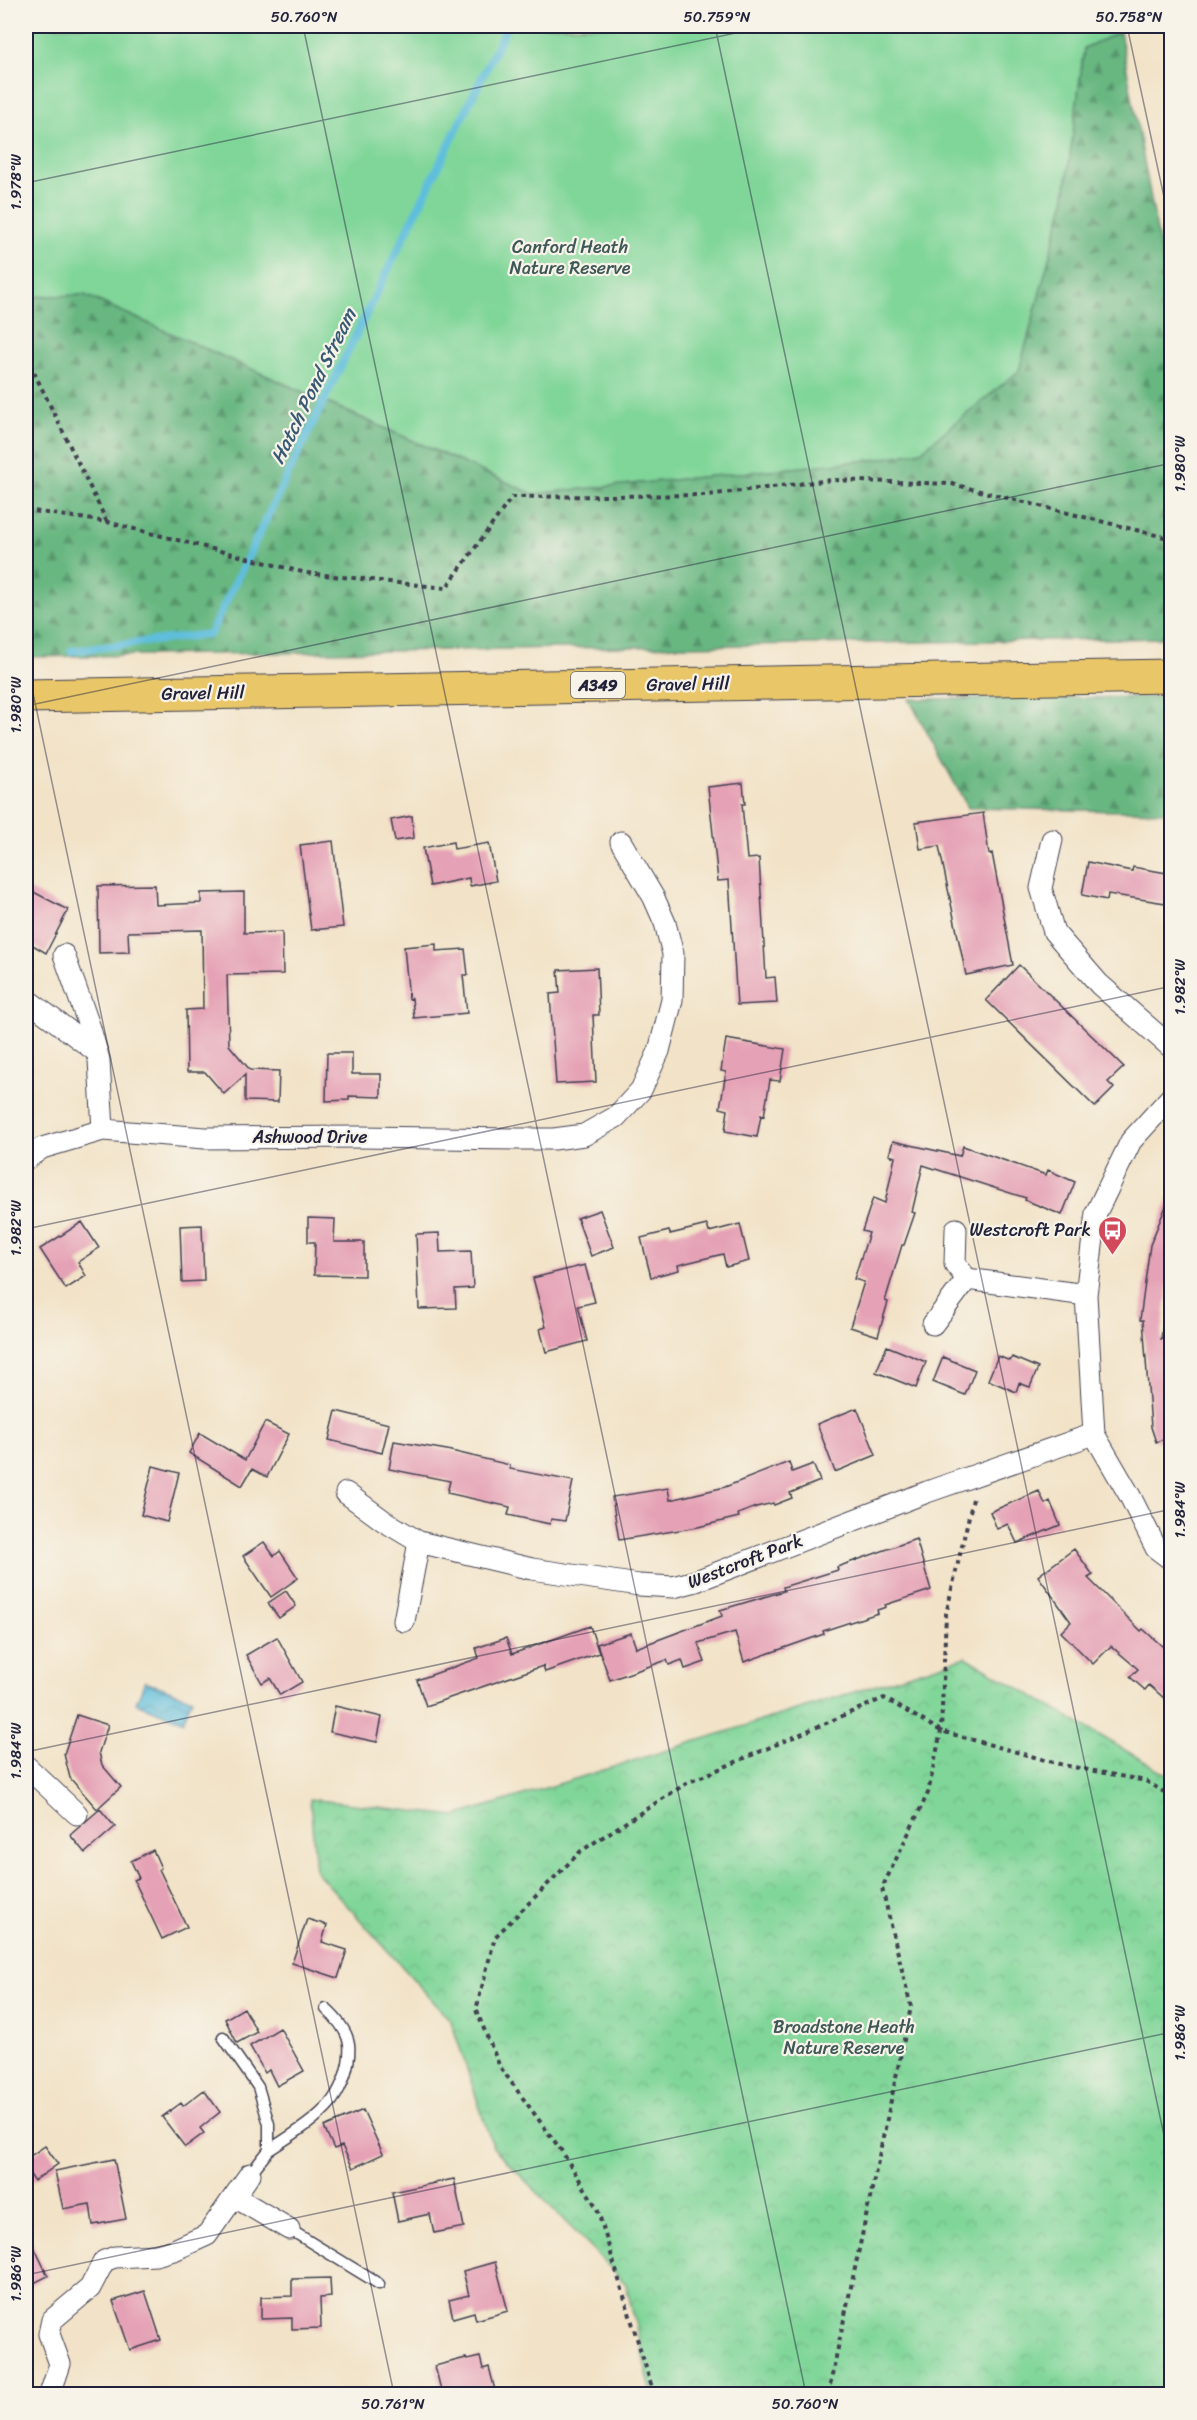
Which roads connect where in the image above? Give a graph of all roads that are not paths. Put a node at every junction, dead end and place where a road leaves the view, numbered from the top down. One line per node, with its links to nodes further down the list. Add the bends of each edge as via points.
1 (1172, 676): 2 (main road, Gravel Hill / A349)
2 (26, 696)
3 (1052, 840): 7 (street, via 1041,888 1054,932 1099,984)
4 (621, 842): 10 (street, Ashwood Drive, via 665,923 673,954 672,1000 659,1050 641,1090 616,1117 584,1135 554,1139 205,1138)
5 (64, 956): 8 (street)
6 (26, 999): 8 (street)
7 (1172, 1048)
8 (97, 1052): 10 (street)
9 (1172, 1096): 14 (street, via 1131,1141 1096,1213)
10 (103, 1130): 11 (street, Ashwood Drive, via 42,1148)
11 (26, 1159)
12 (956, 1229): 13 (street, via 955,1264)
13 (967, 1279): 14 (street); 15 (street)
14 (1086, 1295): 16 (street)
15 (933, 1324)
16 (1094, 1434): 18 (street, Westcroft Park, via 673,1587 532,1569); 19 (street, via 1156,1548)
17 (346, 1493): 18 (street, Westcroft Park)
18 (419, 1542): 20 (street)
19 (1172, 1560)
20 (404, 1621)
21 (26, 1766): 22 (street)
22 (77, 1814)
23 (326, 2009): 25 (lane, via 339,2021 349,2043 346,2075 332,2101)
24 (223, 2037): 25 (lane, via 258,2087 269,2124)
25 (269, 2150): 26 (lane)
26 (250, 2174): 27 (street)
27 (235, 2197): 28 (street); 30 (street, via 207,2235 156,2255 104,2261 90,2288 52,2320 49,2334 60,2364)
28 (289, 2229): 29 (lane)
29 (379, 2284)
30 (50, 2394)

